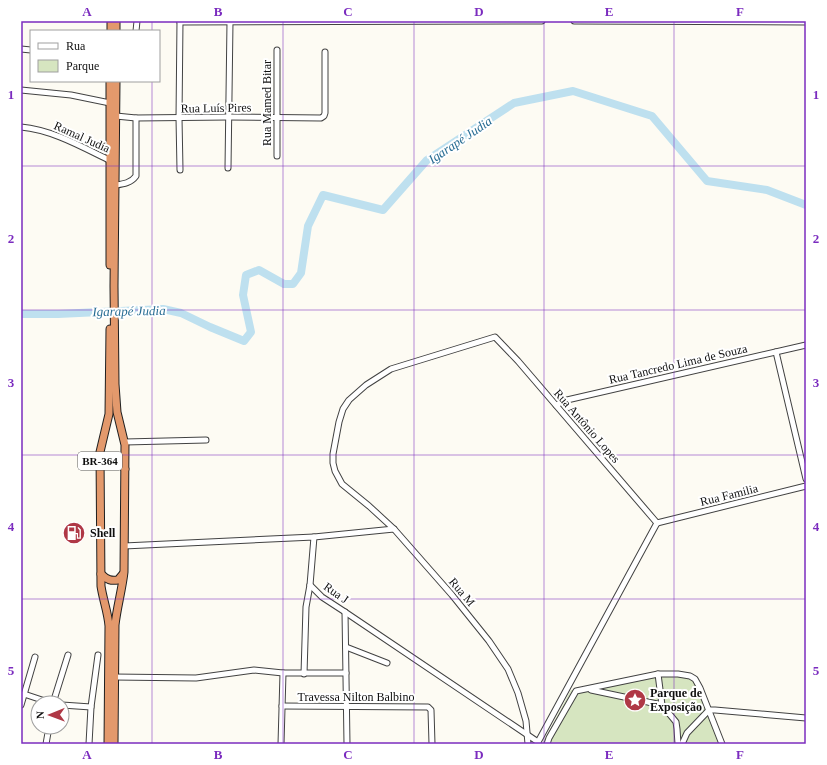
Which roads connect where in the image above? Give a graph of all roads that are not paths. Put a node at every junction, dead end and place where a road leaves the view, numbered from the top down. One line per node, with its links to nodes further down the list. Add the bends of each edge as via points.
1 (223, 21): 14 (street); 15 (street)
2 (304, 21): 3 (street); 16 (street)
3 (345, 21): 4 (street)
4 (384, 21): 5 (street)
5 (426, 21): 6 (street)
6 (472, 21): 7 (street)
7 (514, 21): 8 (street)
8 (542, 21)
9 (574, 21): 10 (street)
10 (596, 21): 11 (street)
11 (638, 21): 12 (street)
12 (680, 21): 17 (street)
13 (805, 21): 18 (street)
14 (180, 22): 29 (street)
15 (230, 22): 16 (street); 26 (street)
16 (263, 22)
17 (721, 22): 18 (street)
18 (763, 22)
19 (277, 50): 27 (street, Rua Mamed Bitar)
20 (325, 52): 27 (street, Rua Luís Pires, via 325,113 322,117 315,118)
21 (110, 82): 24 (highway, BR-364)
22 (116, 82): 25 (highway, BR-364)
23 (21, 90): 24 (street, via 71,95)
24 (110, 103): 32 (highway, BR-364)
25 (116, 116): 28 (street, Rua Luís Pires); 35 (highway, BR-364)
26 (228, 117): 27 (street, Rua Luís Pires); 29 (street, Rua Luís Pires); 33 (street)
27 (277, 117): 31 (street, Rua Mamed Bitar)
28 (136, 118): 29 (street, Rua Luís Pires); 35 (street, via 136,176)
29 (179, 118): 34 (street)
30 (21, 127): 32 (street, Ramal Judia, via 58,136)
31 (277, 156)
32 (111, 161): 36 (highway, BR-364)
33 (228, 168)
34 (180, 170)
35 (116, 185): 36 (highway, BR-364)
36 (112, 286): 39 (highway, BR-364)
37 (502, 343): 41 (street, Rua Antônio Lopes); 49 (street, Rua M, via 495,337 392,369 366,385 343,409 333,454 335,471 342,484)
38 (806, 345): 40 (street, Rua Tancredo Lima de Souza)
39 (113, 349): 43 (highway, BR-364, via 117,412); 44 (highway, BR-364, via 109,414 101,443)
40 (776, 352): 41 (street, Rua Tancredo Lima de Souza, via 567,400); 46 (street)
41 (556, 405): 48 (street, Rua Antônio Lopes)
42 (206, 440): 43 (street)
43 (125, 442): 45 (highway, BR-364)
44 (100, 468): 45 (highway, via 106,460 114,459); 53 (highway, BR-364)
45 (125, 469): 51 (highway, BR-364)
46 (806, 479)
47 (806, 486): 48 (street, Rua Familia)
48 (657, 523): 79 (street)
49 (394, 529): 50 (street); 78 (street, Rua M, via 452,595 508,669 524,710)
50 (314, 537): 51 (street); 54 (street, Rua J)
51 (124, 546): 52 (highway, BR-364)
52 (124, 572): 53 (highway, via 118,580 109,580); 65 (highway, BR-364, via 115,625)
53 (101, 574): 81 (highway, BR-364, via 109,626)
54 (310, 585): 55 (street, Rua J, via 322,597); 63 (street, via 306,607)
55 (345, 612): 56 (street); 78 (street, Rua J)
56 (346, 647): 60 (street); 62 (street)
57 (68, 655): 68 (street)
58 (98, 656): 75 (street)
59 (35, 657): 67 (street)
60 (387, 663)
61 (283, 673): 63 (street); 65 (street, via 254,670 196,678); 73 (street)
62 (346, 673): 63 (street); 74 (street)
63 (304, 674)
64 (658, 674): 66 (street); 71 (street); 76 (street, via 678,674 695,679)
65 (114, 677): 82 (highway, BR-364)
66 (588, 689): 71 (street); 87 (street, via 580,689 573,695)
67 (24, 694): 69 (street); 72 (street)
68 (55, 695)
69 (30, 696)
70 (70, 705): 75 (street)
71 (662, 705): 88 (street, via 676,722)
72 (21, 706)
73 (282, 706): 74 (street, Travessa Nilton Balbino); 83 (street)
74 (347, 707): 84 (street); 85 (street, Travessa Nilton Balbino, via 428,707)
75 (91, 708): 80 (street)
76 (709, 710): 77 (street); 89 (street, via 688,733); 90 (street)
77 (806, 718)
78 (527, 736): 79 (street); 86 (street, Rua M)
79 (538, 743)
80 (89, 744)
81 (108, 744)
82 (114, 744)
83 (281, 744)
84 (347, 744)
85 (432, 744)
86 (528, 744)
87 (547, 744)
88 (678, 744)
89 (682, 744)
90 (722, 744)

